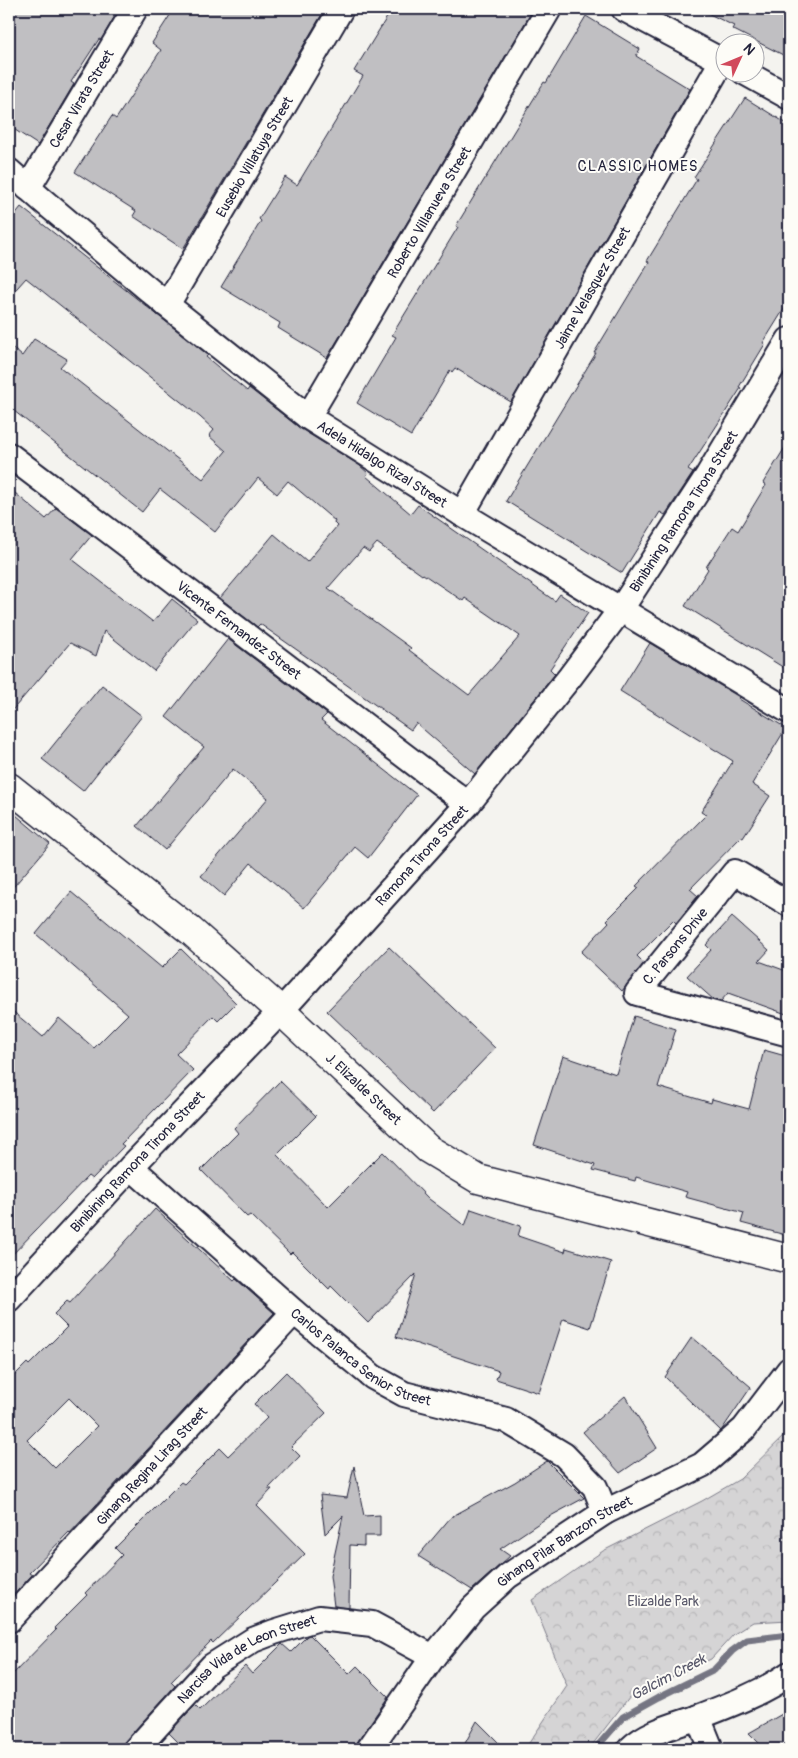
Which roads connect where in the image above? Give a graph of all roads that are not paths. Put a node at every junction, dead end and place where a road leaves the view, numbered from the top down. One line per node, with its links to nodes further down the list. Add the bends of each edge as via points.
1 (135, 9): 10 (street, Cesar Virata Street)
2 (341, 9): 11 (street, Eusebio Villatuya Street)
3 (550, 9): 13 (street, Roberto Villanueva Street)
4 (624, 9): 5 (street)
5 (716, 58)
6 (716, 76): 15 (street, Jaime Velasquez Street)
7 (762, 82): 8 (street)
8 (789, 97)
9 (9, 171): 10 (street, Adela Hidalgo Rizal Street)
10 (28, 188): 11 (street, Adela Hidalgo Rizal Street)
11 (167, 305): 13 (street, Adela Hidalgo Rizal Street)
12 (789, 340): 16 (street, Binibining Ramona Tirona Street, via 708,475)
13 (308, 417): 15 (street, Adela Hidalgo Rizal Street)
14 (9, 455): 20 (street, Vicente Fernandez Street)
15 (462, 514): 16 (street, Adela Hidalgo Rizal Street)
16 (621, 609): 17 (street, Binibining Ramona Tirona Street); 18 (street, Adela Hidalgo Rizal Street)
17 (570, 677): 20 (street, Ramona Tirona Street)
18 (788, 709)
19 (9, 787): 22 (street, J. Elizalde Street, via 191,931)
20 (468, 804): 22 (street, Ramona Tirona Street)
21 (789, 904): 23 (street, C. Parsons Drive, via 735,872 638,993)
22 (273, 1019): 24 (street, Binibining Ramona Tirona Street); 25 (street, J. Elizalde Street, via 428,1149 478,1179)
23 (789, 1034)
24 (131, 1167): 26 (street, Binibining Ramona Tirona Street); 27 (street, Carlos Palanca Senior Street)
25 (789, 1259)
26 (9, 1299)
27 (294, 1312): 29 (street, Carlos Palanca Senior Street, via 372,1377 404,1394 506,1420 564,1455 595,1487); 30 (street, Ginang Regina Lirag Street)
28 (789, 1370): 29 (street, Ginang Pilar Banzon Street, via 744,1429 702,1465)
29 (606, 1512): 31 (street, Ginang Pilar Banzon Street, via 508,1576 473,1608)
30 (9, 1620)
31 (433, 1657): 34 (street, Narcisa Vida de Leon Street, via 372,1624 319,1618 253,1640 212,1666); 35 (street, Ginang Pilar Banzon Street)
32 (789, 1674): 33 (street, via 774,1685)
33 (698, 1717): 36 (street, via 656,1732); 37 (street)
34 (136, 1749)
35 (369, 1749)
36 (630, 1749)
37 (711, 1749)

